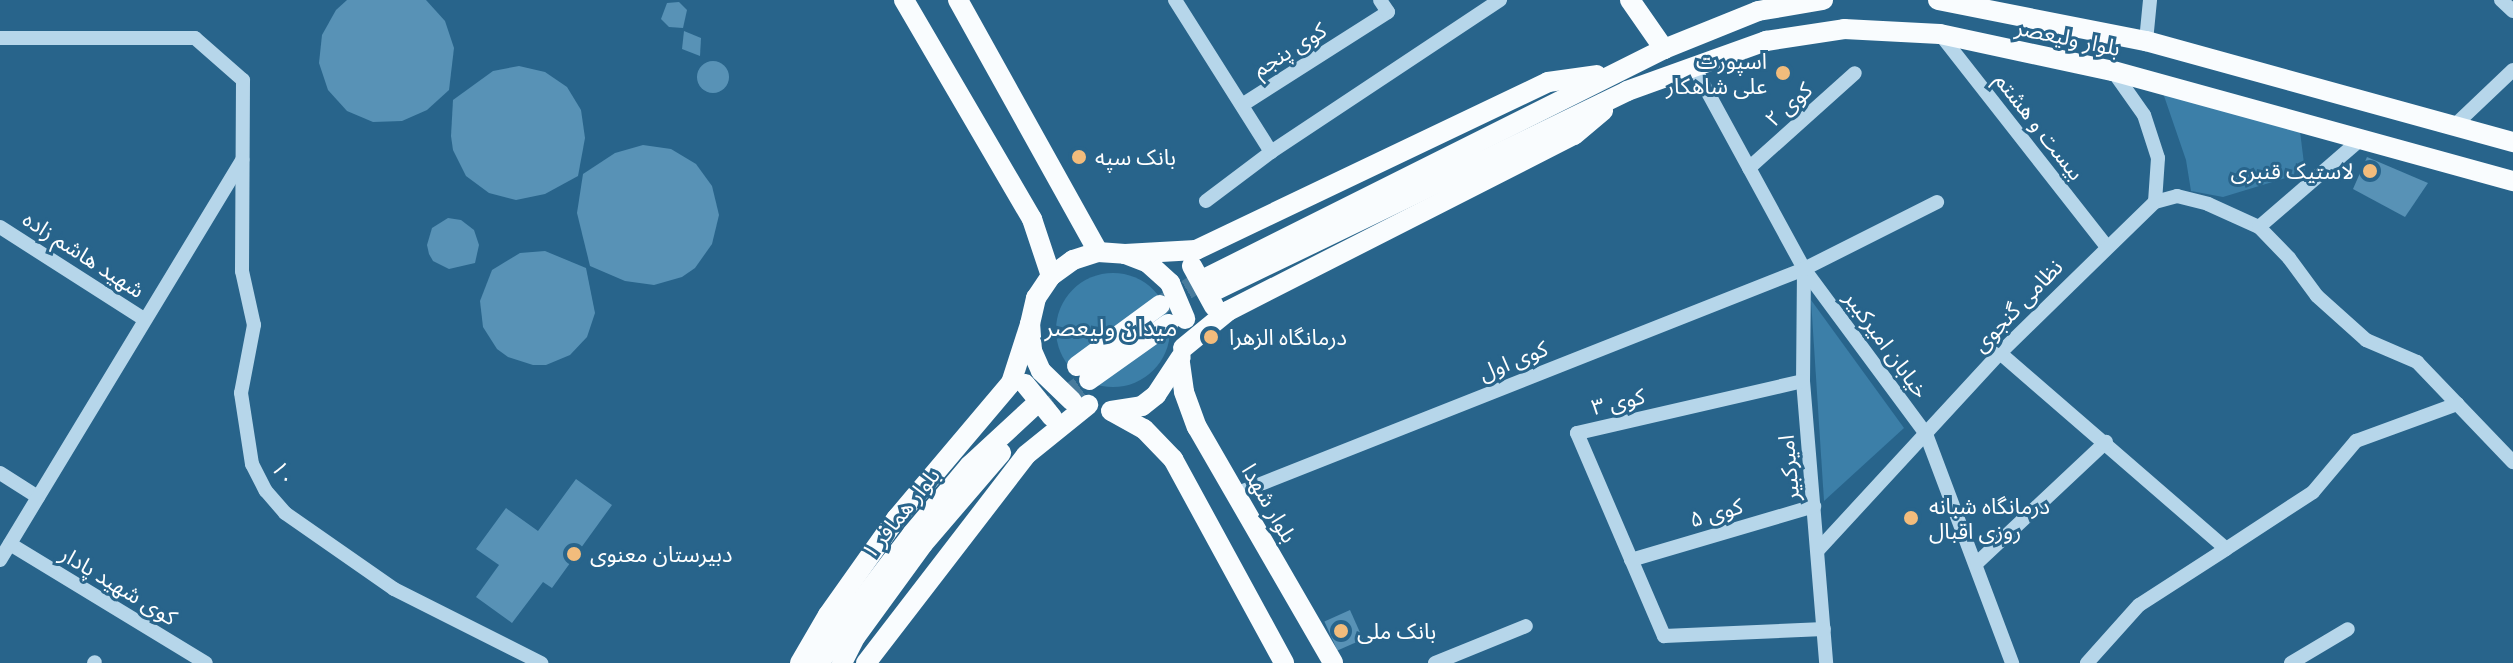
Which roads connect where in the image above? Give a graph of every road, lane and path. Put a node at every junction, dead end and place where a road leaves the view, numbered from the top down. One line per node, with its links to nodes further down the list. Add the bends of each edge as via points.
1 (904, 0): 40 (main road, via 1032,219)
2 (958, 0): 37 (main road)
3 (1175, 0): 22 (street)
4 (1380, 0): 22 (street, کوی پنجم, via 1388,12)
5 (1500, 0): 26 (street)
6 (1630, 0): 15 (main road)
7 (1823, 0): 15 (main road, via 1758,11)
8 (1938, 0): 14 (main road, بلوار ولیعصر)
9 (2501, 0): 11 (street)
10 (2148, 1): 14 (street)
11 (2513, 11)
12 (1940, 34): 16 (main road, بلوار ولیعصر, via 1844,29 1766,41); 18 (main road, بلوار ولیعصر); 36 (street, بیست و هشتم)
13 (0, 38): 27 (street, via 195,38 243,80)
14 (2146, 41): 23 (main road, بلوار ولیعصر)
15 (1664, 49): 19 (main road)
16 (1694, 67): 21 (main road, بلوار ولیعصر); 28 (street, خیابان امیرکبیر)
17 (2513, 70): 23 (street)
18 (2113, 71): 24 (main road, بلوار ولیعصر); 33 (street, via 2144,115 2158,158)
19 (1617, 72): 30 (main road); 41 (main road, via 1548,82)
20 (1855, 73): 28 (street, کوی ۲)
21 (1627, 91): 30 (main road, بلوار ولیعصر); 41 (main road, via 1574,135)
22 (1242, 105): 26 (street)
23 (2455, 125): 25 (main road, بلوار ولیعصر)
24 (2362, 138): 29 (main road, بلوار ولیعصر); 35 (street)
25 (2513, 142)
26 (1271, 152): 31 (street)
27 (242, 160): 43 (street); 71 (street, ۱۰, via 242,271 254,325 241,393 252,464 266,491 285,513 394,589)
28 (1749, 168): 39 (street, خیابان امیرکبیر)
29 (2513, 181)
30 (1390, 194): 41 (main road)
31 (1206, 201)
32 (1937, 202): 39 (street, کوی اول)
33 (2155, 202): 35 (street, via 2177,196 2198,201); 36 (street, نظامی گنجوی)
34 (0, 227): 43 (street, شهید هاشم زاده)
35 (2259, 227): 51 (street, via 2317,296 2366,340 2417,362)
36 (2106, 246): 45 (street, نظامی گنجوی)
37 (1098, 252): 38 (main road); 40 (main road, via 1073,260)
38 (1125, 254): 41 (main road); 42 (main road, bridge, via 1148,263 1170,283)
39 (1804, 269): 49 (street, امیرکبیر); 54 (street, خیابان امیرکبیر); 58 (street, کوی اول)
40 (1051, 276): 44 (main road, via 1036,298)
41 (1208, 284): 46 (main road)
42 (1171, 316): 46 (main road); 47 (main road)
43 (144, 319): 59 (street)
44 (1030, 324): 48 (main road); 48 (main road)
45 (2000, 353): 54 (street, نظامی گنجوی); 55 (street)
46 (1182, 355): 52 (main road, via 1156,395 1142,406); 58 (main road, بلوار شهدا, via 1184,392 1197,427)
47 (1083, 373)
48 (1026, 379): 50 (main road, bridge); 53 (main road, bridge); 72 (main road, via 896,519)
49 (1803, 381): 60 (street, امیرکبیر); 65 (street, کوی ۳, via 1577,433)
50 (1080, 403): 52 (main road); 53 (main road)
51 (2457, 404): 56 (street); 63 (street, via 2356,441 2313,492)
52 (1113, 412): 76 (main road, via 1144,429 1173,459)
53 (1044, 417): 73 (main road, بلوار همافر ۱, via 969,466 841,627); 74 (main road, بلوار همافر ۱, via 923,544); 75 (main road, via 1026,455)
54 (1926, 434): 62 (street, نظامی گنجوی); 66 (street, خیابان امیرکبیر)
55 (2106, 442): 63 (street); 66 (street)
56 (2513, 462)
57 (0, 473): 59 (street)
58 (1238, 493): 77 (main road, بلوار شهدا)
59 (38, 497): 61 (street)
60 (1814, 506): 62 (street, امیرکبیر); 65 (street, کوی ۵)
61 (10, 544): 64 (street); 70 (street, کوی شهید پادار)
62 (1819, 549): 68 (street, امیرکبیر)
63 (2226, 549): 81 (street, via 2139,605)
64 (0, 560)
65 (1631, 560): 68 (street, via 1664,636)
66 (1977, 563): 80 (street, خیابان امیرکبیر)
67 (1526, 626): 78 (street)
68 (1824, 629): 79 (street, امیرکبیر)
69 (2348, 629): 82 (street)
70 (206, 663)
71 (541, 663)
72 (800, 663)
73 (820, 663)
74 (842, 663)
75 (866, 663)
76 (1284, 663)
77 (1333, 663)
78 (1435, 663)
79 (1826, 663)
80 (2012, 663)
81 (2087, 663)
82 (2291, 663)

